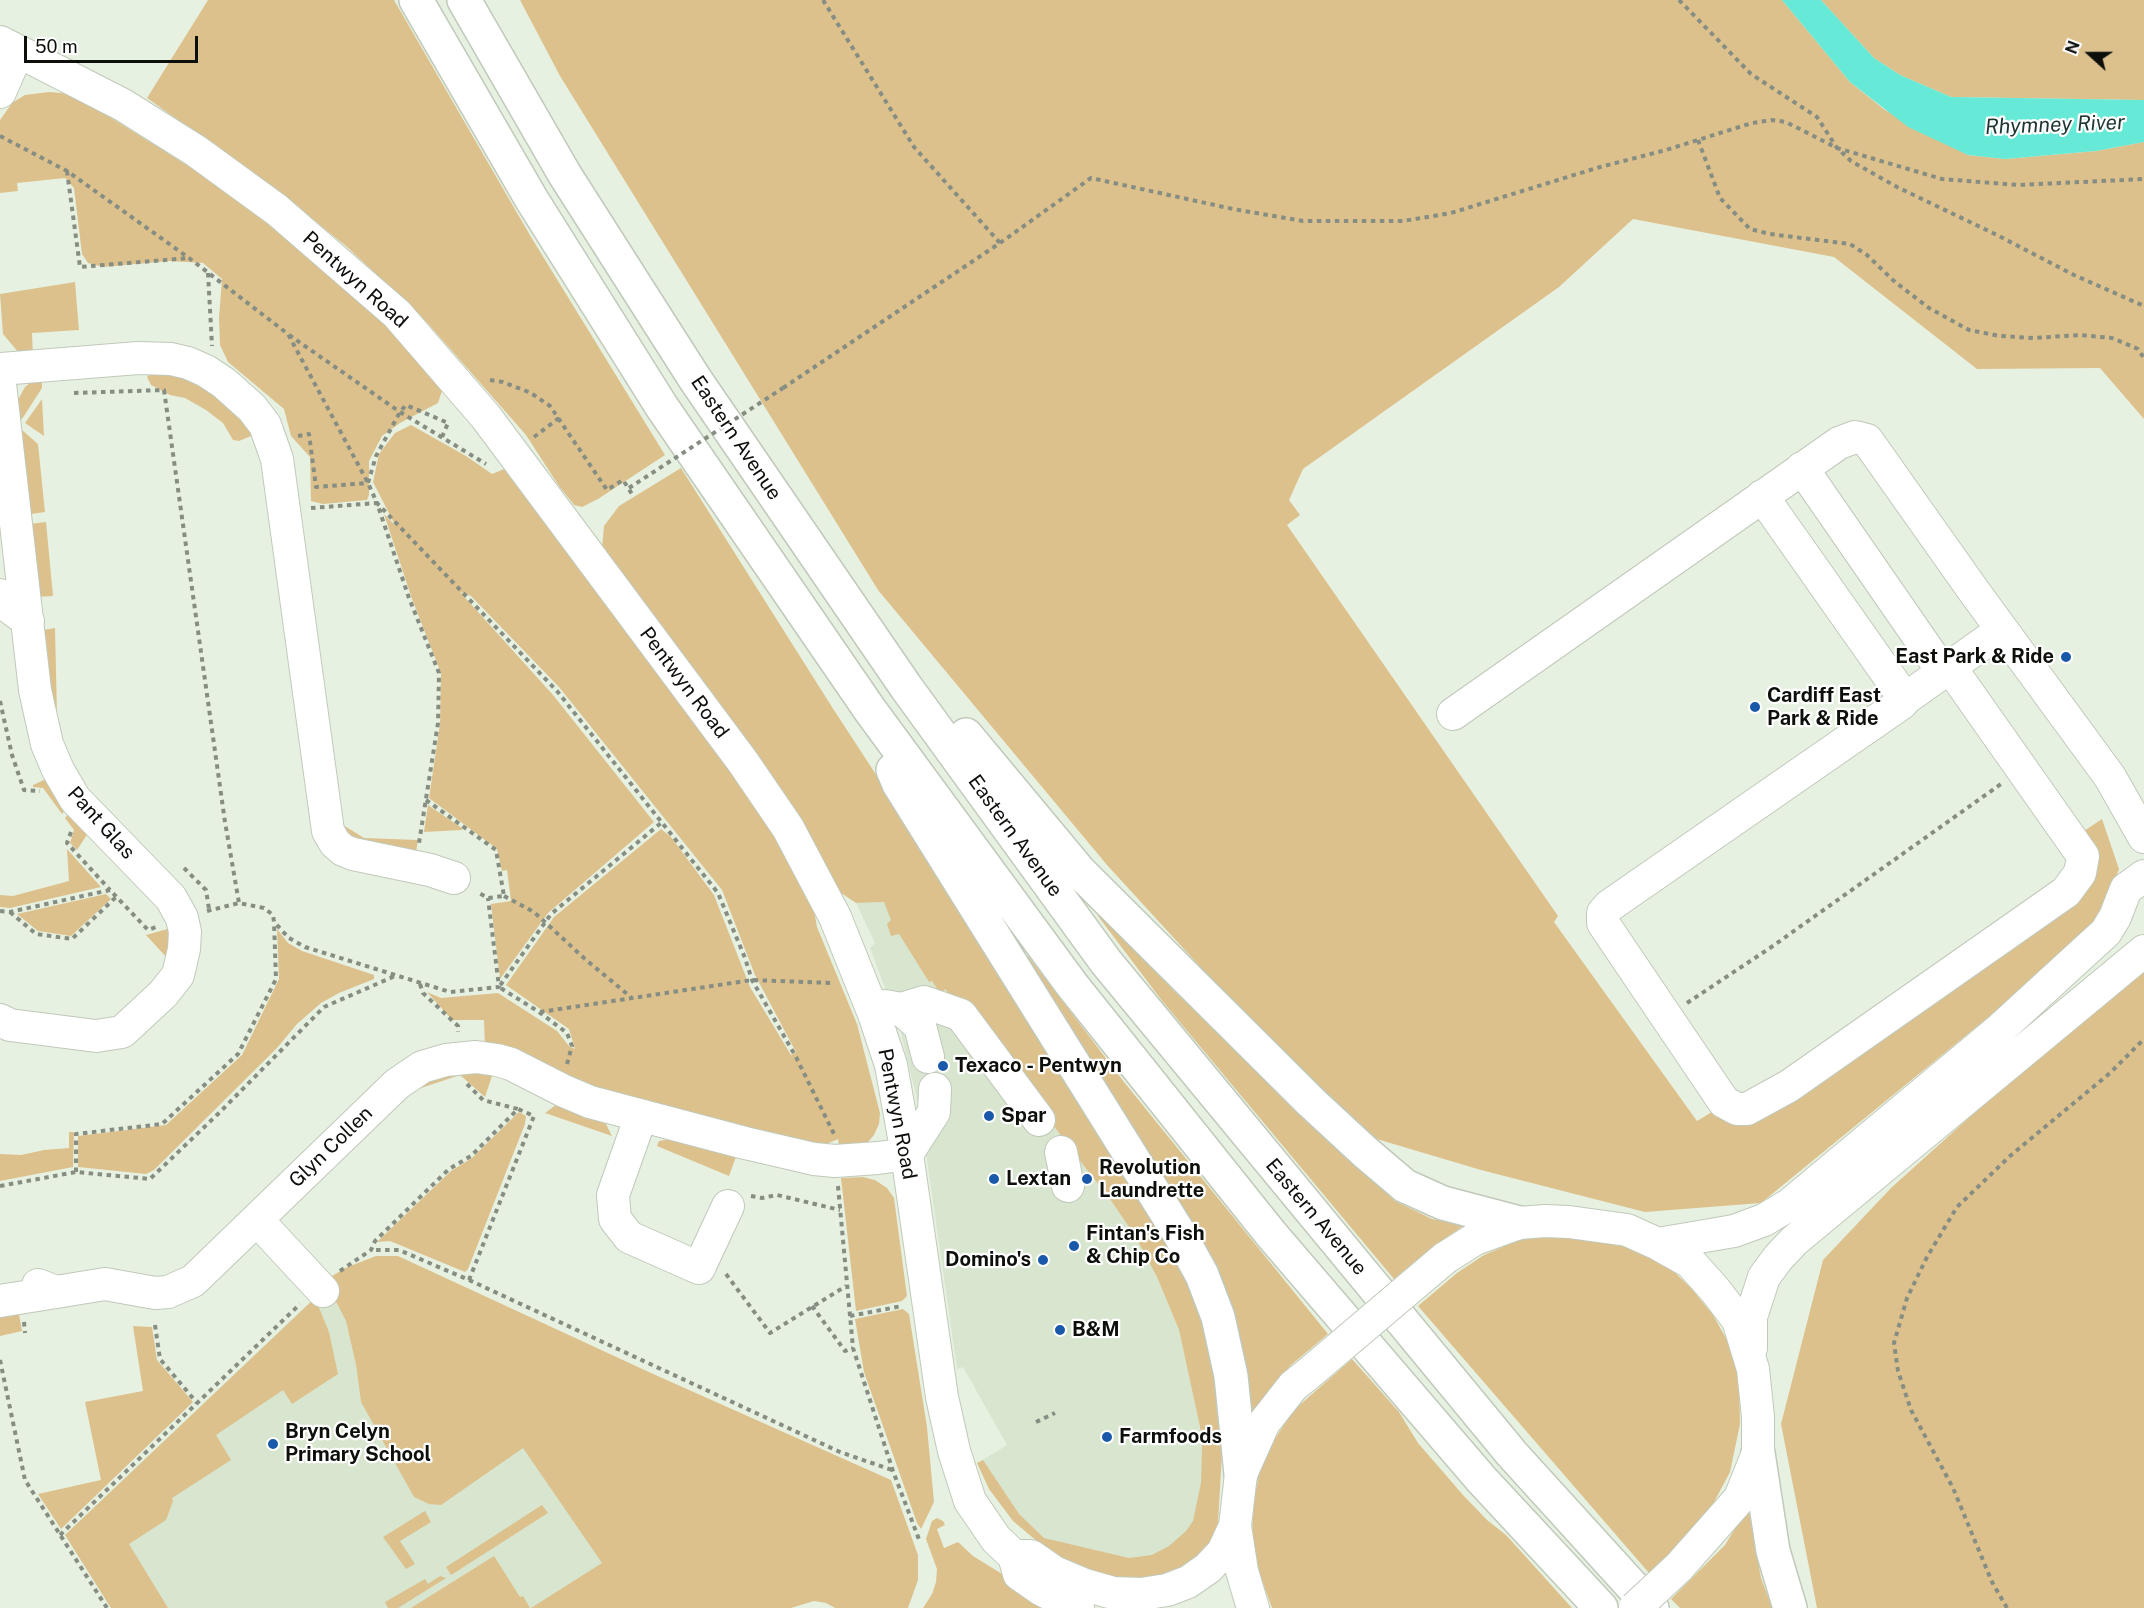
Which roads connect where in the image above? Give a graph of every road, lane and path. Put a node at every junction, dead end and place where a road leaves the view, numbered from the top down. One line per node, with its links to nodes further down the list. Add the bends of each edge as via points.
1 (416, 0): 45 (highway, via 532,200 662,406)
2 (464, 0): 43 (highway, Eastern Avenue, via 565,175 689,369)
3 (823, 0): 12 (path, via 914,147)
4 (1679, 0): 9 (path, via 1751,74 1817,117)
5 (9, 47): 6 (street); 72 (street, Pentwyn Road, via 123,105 204,157 277,210 398,315 506,443 743,762 788,828 835,917)
6 (0, 92)
7 (0, 136): 10 (path)
8 (1698, 140): 9 (path, via 1772,120 1786,122); 12 (path, via 1451,213 1403,221 1303,221 1091,178); 18 (path, via 1720,198 1750,229 1850,244 1929,308 1970,330 2034,338 2112,338 2138,349)
9 (1838, 148): 11 (path, via 1942,178 1975,182 2018,185); 15 (path, via 1851,161 1897,188)
10 (67, 171): 13 (path); 13 (path, via 80,267)
11 (2144, 179)
12 (1000, 243): 33 (path, bridge)
13 (189, 258): 14 (path)
14 (208, 272): 16 (path); 17 (path)
15 (2144, 306)
16 (288, 334): 23 (path); 32 (path)
17 (212, 348)
18 (2144, 358)
19 (0, 369): 38 (street, via 149,358 179,361 206,371 237,393 265,425 277,459)
20 (483, 379): 25 (path, via 531,393)
21 (0, 384): 34 (street, Pant Glas)
22 (69, 393): 57 (path, via 164,390)
23 (400, 412): 26 (path, via 406,405); 29 (path); 32 (path, via 376,456)
24 (452, 416): 26 (path)
25 (559, 418): 27 (path); 33 (path, via 607,490 623,480)
26 (448, 423): 29 (path)
27 (539, 433)
28 (298, 436): 32 (path, via 309,434 316,487)
29 (442, 437): 31 (path)
30 (1802, 468): 36 (street); 41 (street, via 1839,443 1855,437 1867,440); 42 (street)
31 (494, 469)
32 (368, 483): 37 (path)
33 (629, 488): 35 (path)
34 (6, 489): 40 (street, Pant Glas)
35 (632, 494)
36 (1762, 496): 44 (street); 46 (street)
37 (376, 503): 38 (path); 48 (path, via 439,673 438,723); 49 (path, via 556,691)
38 (284, 510): 51 (street, via 328,831 343,850)
39 (0, 595): 40 (street, via 1,601)
40 (28, 621): 76 (street, Pant Glas, via 40,715 58,770 75,799 171,898 182,918 184,948 178,975 122,1032 100,1037 10,1025)
41 (2002, 630): 42 (street); 50 (street, via 2110,777)
42 (1946, 670): 44 (street); 47 (street)
43 (906, 687): 94 (highway, via 966,735 1080,872 1365,1152 1414,1191 1443,1203); 124 (highway, Eastern Avenue, via 1106,962 1512,1454)
44 (1905, 699): 75 (street, via 1609,906 1603,923)
45 (870, 710): 114 (highway, via 899,784 1202,1275 1218,1317 1232,1376); 122 (highway, via 1072,985 1271,1234 1482,1480)
46 (1453, 714)
47 (2022, 769): 75 (path); 75 (street, via 2083,856 2080,873 2066,892 1789,1086 1747,1109 1737,1109 1725,1102)
48 (426, 800): 51 (path); 55 (path, via 496,850)
49 (661, 823): 63 (path); 67 (path, via 718,894)
50 (2144, 837)
51 (415, 867): 54 (street)
52 (184, 868): 58 (path, via 206,890)
53 (2144, 876): 95 (street, via 2126,889 2106,932 2048,986 1789,1205 1734,1231)
54 (454, 878)
55 (504, 896): 63 (path); 70 (path, via 488,898)
56 (116, 897): 60 (path, via 110,890); 60 (path, via 72,939 36,934); 64 (path, via 148,930)
57 (239, 903): 58 (path); 62 (path, via 264,908 273,915)
58 (210, 910): 61 (path)
59 (0, 911): 60 (path)
60 (10, 912)
61 (201, 913)
62 (274, 922): 66 (path, via 289,938 305,947); 88 (path, via 276,979 238,1054 162,1124 76,1134)
63 (545, 922): 70 (path); 71 (path)
64 (164, 924)
65 (2144, 951): 108 (street, via 1794,1241 1764,1277 1751,1317)
66 (395, 976): 68 (path); 88 (path, via 324,1007 150,1179)
67 (752, 980): 69 (path); 71 (path); 85 (path, via 796,1057)
68 (419, 983): 70 (path, via 450,992); 79 (path, via 423,993 458,1026)
69 (845, 984)
70 (499, 987): 74 (path)
71 (633, 999): 74 (path)
72 (870, 1004): 73 (street); 87 (street, Pentwyn Road, via 891,1065)
73 (901, 1009): 78 (street, via 920,1026); 84 (street, via 924,1002 961,1015)
74 (539, 1012): 80 (path, via 567,1034 573,1046)
75 (1666, 1017)
76 (0, 1020)
77 (2144, 1039): 126 (path, via 1957,1206 1907,1298 1894,1342 1898,1371 1911,1410 1953,1488 1992,1582)
78 (928, 1057)
79 (460, 1068): 80 (street, Glyn Collen, via 476,1057 511,1064); 82 (path, via 483,1100); 93 (street, Glyn Collen, via 422,1067 397,1084)
80 (559, 1089): 83 (street, Glyn Collen)
81 (935, 1089): 87 (street, via 934,1112)
82 (518, 1109): 97 (path, via 471,1156 449,1168 375,1241); 98 (path, via 534,1116)
83 (641, 1116): 85 (street, Glyn Collen, via 789,1154); 96 (street, via 613,1195 615,1219 629,1238 699,1268)
84 (1039, 1120)
85 (835, 1148): 87 (street, Glyn Collen, via 869,1159); 92 (path)
86 (1061, 1152): 90 (street)
87 (907, 1154): 118 (street, Pentwyn Road, via 942,1397 954,1451 970,1501 996,1539)
88 (76, 1172): 89 (path)
89 (0, 1186)
90 (1068, 1186)
91 (740, 1201): 92 (path, via 777,1195); 96 (street)
92 (840, 1210): 99 (path)
93 (257, 1221): 100 (street); 101 (street, Glyn Collen, via 193,1281 168,1292 105,1284 47,1289)
94 (1519, 1223): 95 (street, via 1594,1224 1627,1230); 114 (street, bridge, via 1475,1239 1445,1258 1293,1386 1264,1423)
95 (1658, 1244): 108 (street, via 1690,1262 1715,1290 1738,1320)
96 (708, 1249): 103 (path, via 770,1333)
97 (371, 1250): 98 (path, via 399,1250); 100 (path)
98 (469, 1280): 113 (path, via 840,1452)
99 (846, 1286): 103 (path); 104 (path)
100 (321, 1288): 109 (path)
101 (0, 1301)
102 (911, 1304): 104 (path)
103 (812, 1306): 106 (path, via 845,1351)
104 (850, 1316): 106 (path)
105 (155, 1325): 109 (path, via 160,1359)
106 (853, 1348): 113 (path)
107 (0, 1360): 116 (path, via 25,1480)
108 (1751, 1361): 112 (street)
109 (197, 1403): 116 (path)
110 (1055, 1413): 111 (path)
111 (1036, 1422)
112 (1758, 1453): 123 (street, bridge, via 1740,1498 1679,1567); 125 (highway, via 1773,1551)
113 (893, 1471): 117 (path)
114 (1240, 1474): 115 (street)
115 (1235, 1526): 118 (street, via 1223,1552 1208,1568 1188,1582 1141,1594 1113,1593 1085,1585 1054,1572 1031,1556); 121 (street)
116 (60, 1535): 119 (path)
117 (920, 1542)
118 (1014, 1556): 120 (street, Pentwyn Road, via 1019,1574)
119 (107, 1608)
120 (1078, 1608)
121 (1253, 1608)
122 (1601, 1608)
123 (1635, 1608)
124 (1652, 1608)
125 (1790, 1608)
126 (2007, 1608)

